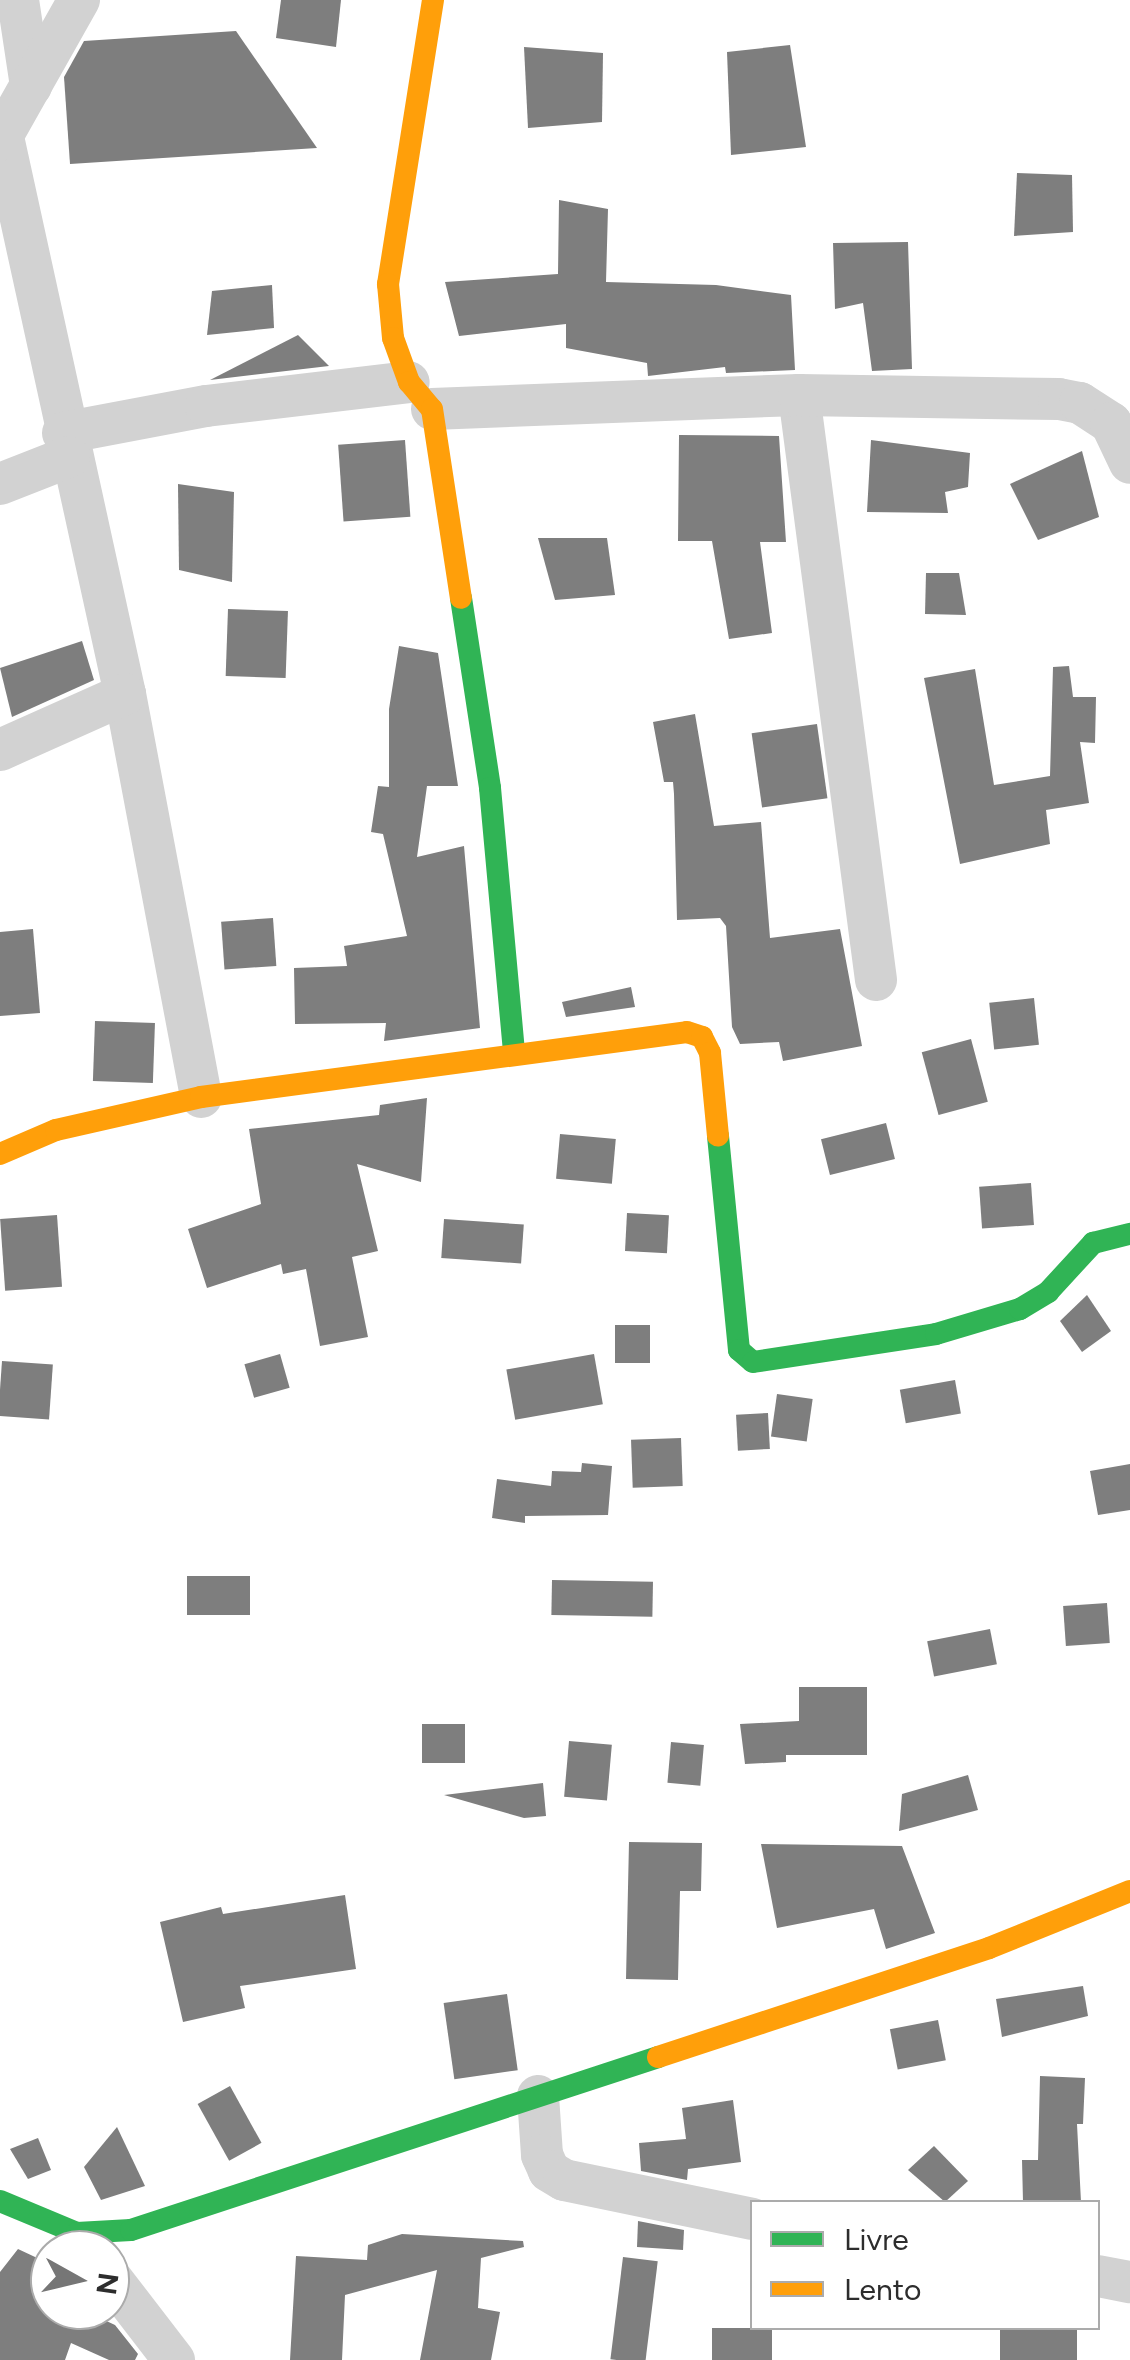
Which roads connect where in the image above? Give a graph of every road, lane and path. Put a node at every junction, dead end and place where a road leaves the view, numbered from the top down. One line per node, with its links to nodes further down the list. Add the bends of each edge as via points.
1 (18, 0): 4 (street)
2 (79, 0): 4 (street)
3 (432, 0): 6 (street, via 388,284 393,338)
4 (31, 86): 5 (street)
5 (1, 138): 8 (street)
6 (421, 395): 7 (street); 8 (street, via 206,406); 14 (street, via 490,788)
7 (799, 396): 9 (street, via 1080,403 1111,423); 13 (street)
8 (66, 445): 10 (street); 11 (street)
9 (1130, 463)
10 (0, 484)
11 (125, 694): 12 (street); 15 (street)
12 (0, 750)
13 (876, 980)
14 (514, 1052): 15 (street); 17 (street, via 686,1032 702,1037 710,1053 740,1350 753,1362 936,1334 1020,1309 1048,1292 1093,1242)
15 (201, 1097): 16 (street, via 56,1130)
16 (0, 1154)
17 (1130, 1234)
18 (1130, 1892): 19 (street, via 990,1948)
19 (538, 2096): 21 (street, via 548,2171 564,2180); 23 (street)
20 (0, 2201): 22 (street)
21 (750, 2218)
22 (59, 2230)
23 (130, 2230)
24 (1100, 2276): 25 (street)
25 (1130, 2282)
26 (130, 2303): 27 (street)
27 (174, 2360)

